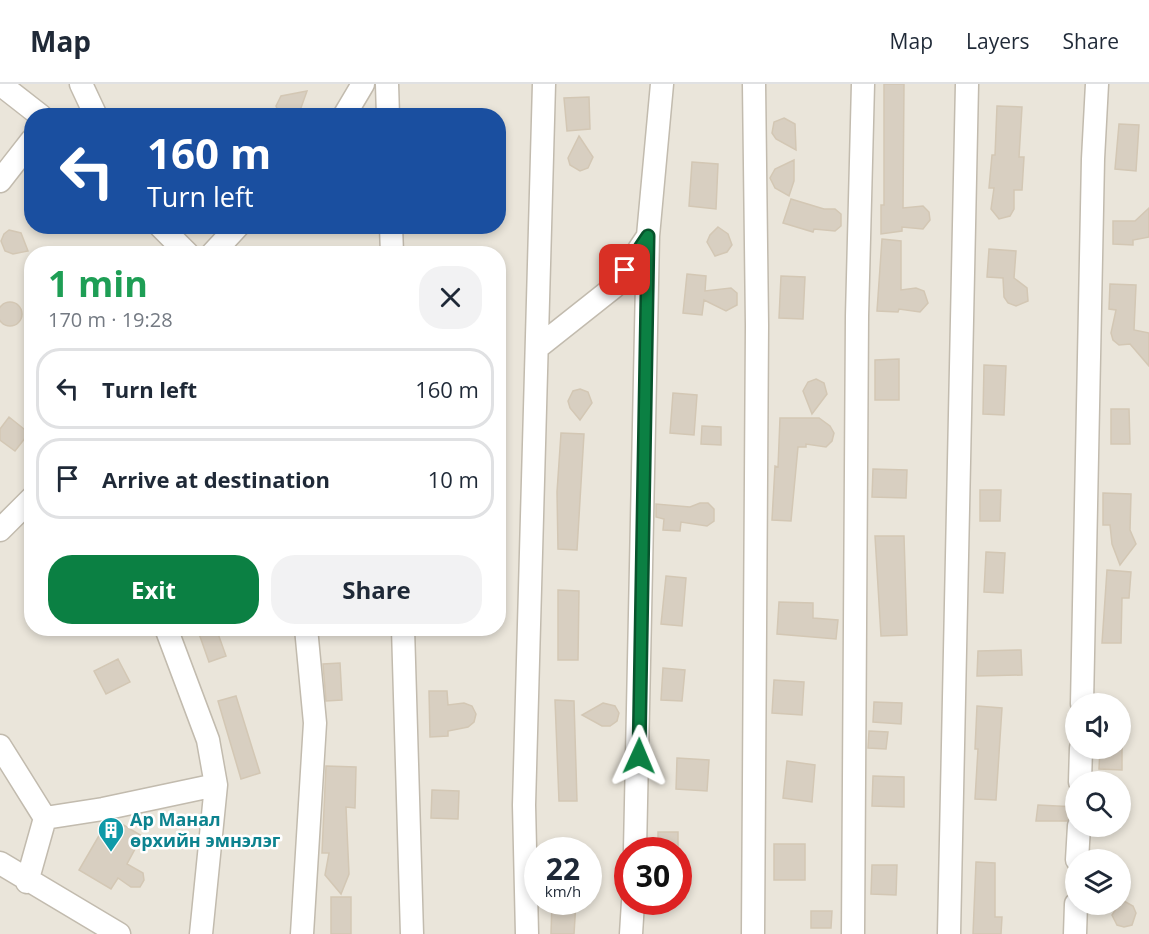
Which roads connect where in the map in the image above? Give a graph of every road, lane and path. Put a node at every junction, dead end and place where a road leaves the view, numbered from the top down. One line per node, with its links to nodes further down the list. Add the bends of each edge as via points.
1 (0, 84): 11 (street)
2 (81, 84): 12 (street)
3 (363, 84): 13 (street)
4 (387, 84): 14 (street)
5 (544, 84): 22 (street)
6 (662, 84): 19 (street)
7 (754, 84): 43 (street, via 757,337)
8 (863, 84): 44 (street, via 857,316)
9 (966, 84): 45 (street)
10 (1097, 84): 28 (street)
11 (31, 108)
12 (92, 108)
13 (349, 108)
14 (388, 108)
15 (24, 150): 16 (street)
16 (0, 181)
17 (168, 234): 20 (street)
18 (231, 234): 21 (street)
19 (648, 236): 22 (street, via 614,287); 32 (street)
20 (180, 246)
21 (219, 246)
22 (537, 348): 41 (street, via 524,805)
23 (24, 506): 24 (street)
24 (0, 531)
25 (169, 636): 30 (street, via 208,740)
26 (307, 636): 39 (street, via 315,723)
27 (404, 636): 40 (street)
28 (1082, 693)
29 (0, 746): 31 (street)
30 (216, 785): 31 (street); 38 (street)
31 (45, 818): 34 (street)
32 (636, 837)
33 (0, 863): 34 (street)
34 (27, 882): 37 (street)
35 (632, 915): 42 (street)
36 (1076, 915): 46 (street)
37 (119, 934)
38 (201, 934)
39 (302, 934)
40 (412, 934)
41 (526, 934)
42 (631, 934)
43 (753, 934)
44 (853, 934)
45 (949, 934)
46 (1075, 934)

